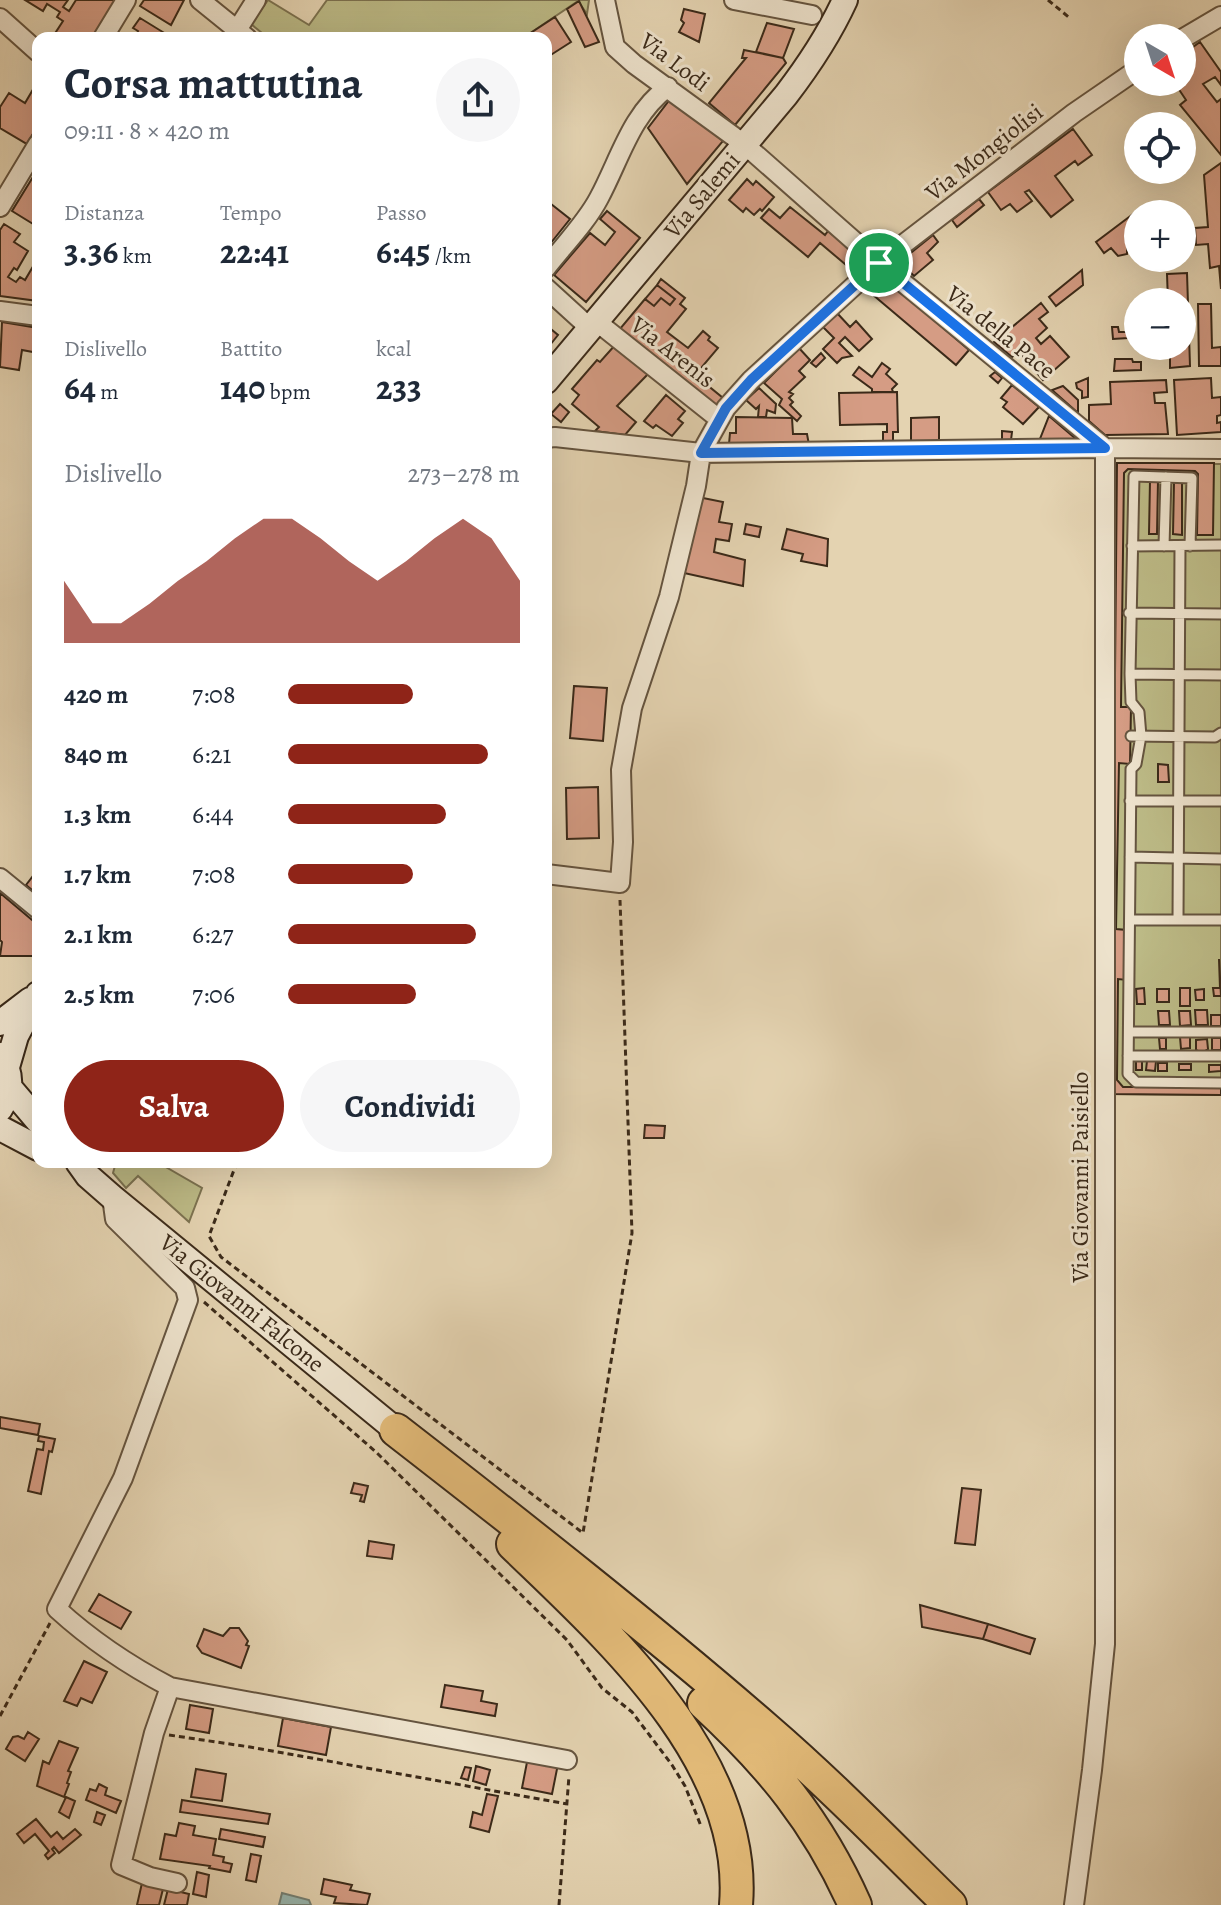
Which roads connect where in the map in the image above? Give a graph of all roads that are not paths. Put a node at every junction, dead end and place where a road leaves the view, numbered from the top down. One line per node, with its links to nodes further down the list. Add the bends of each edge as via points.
1 (126, 0): 11 (street)
2 (200, 0): 12 (street)
3 (256, 0): 13 (street)
4 (605, 0): 16 (street, Via Lodi, via 615,47)
5 (734, 0): 7 (street)
6 (845, 0): 17 (main road, Via Salemi, via 811,62)
7 (812, 15)
8 (1221, 16): 10 (street)
9 (0, 18): 14 (street)
10 (1196, 31)
11 (107, 32)
12 (236, 32)
13 (240, 32)
14 (32, 47)
15 (1124, 79): 21 (street, Via Mongiolisi)
16 (668, 87): 17 (street, Via Lodi); 20 (street, via 634,124 598,201)
17 (744, 144): 21 (street, Via della Pace); 25 (main road, Via Salemi)
18 (32, 154): 19 (street)
19 (0, 207)
20 (552, 260)
21 (879, 263): 27 (street, Via Mongiolisi, via 751,380); 29 (street, Via della Pace)
22 (552, 293): 25 (street, Via Arenis)
23 (0, 311): 24 (street)
24 (32, 315)
25 (594, 326): 26 (main road, Via Salemi); 27 (street, Via Arenis)
26 (552, 374)
27 (719, 419): 31 (street, Via Mongiolisi)
28 (552, 437): 31 (street)
29 (1105, 448): 30 (street); 31 (street); 79 (street, Via Giovanni Paisiello, via 1105,1644)
30 (1221, 449)
31 (701, 453): 52 (street, Via Mongiolisi, via 669,597 632,708 621,770 620,883)
32 (1166, 477): 34 (lane, via 1134,476); 35 (lane); 36 (lane, via 1192,478)
33 (1221, 545): 36 (lane)
34 (1132, 546): 35 (lane); 37 (lane)
35 (1164, 546): 36 (lane)
36 (1185, 546): 39 (lane)
37 (1129, 613): 39 (lane); 41 (lane)
38 (1221, 614): 39 (lane)
39 (1181, 615): 40 (lane)
40 (1181, 673): 41 (lane); 42 (lane); 44 (lane)
41 (1130, 674): 43 (lane, via 1131,702 1139,712)
42 (1221, 675)
43 (1136, 736): 44 (lane); 47 (lane)
44 (1180, 736): 45 (lane); 46 (lane)
45 (1219, 738)
46 (1179, 800): 47 (lane); 48 (lane); 50 (lane)
47 (1130, 801): 49 (lane)
48 (1221, 801)
49 (1130, 857): 50 (lane); 55 (lane)
50 (1177, 858): 51 (lane); 56 (lane)
51 (1221, 859)
52 (552, 875)
53 (0, 878): 54 (street)
54 (32, 904)
55 (1130, 920): 56 (lane); 61 (lane)
56 (1178, 920): 57 (lane)
57 (1221, 920)
58 (32, 999): 60 (main road)
59 (32, 1005): 65 (main road, via 16,1036)
60 (0, 1023)
61 (1129, 1032): 62 (lane); 63 (lane)
62 (1221, 1032)
63 (1128, 1056): 64 (lane); 66 (lane, via 1128,1074 1136,1082)
64 (1221, 1056)
65 (4, 1080): 67 (main road)
66 (1221, 1083)
67 (32, 1114)
68 (0, 1128): 69 (main road)
69 (32, 1145)
70 (83, 1169): 71 (main road, Via Giovanni Falcone)
71 (112, 1197): 72 (main road, Via Giovanni Falcone); 73 (street, via 115,1219 185,1288 188,1300 123,1478 57,1609 93,1641)
72 (396, 1430): 76 (highway, via 599,1627 667,1707 717,1792 736,1867); 77 (highway, via 731,1727 814,1826); 78 (highway, via 585,1577 766,1729)
73 (170, 1687): 74 (street); 75 (street, via 121,1865)
74 (567, 1760)
75 (177, 1883)
76 (736, 1905)
77 (855, 1905)
78 (950, 1905)
79 (1074, 1905)

